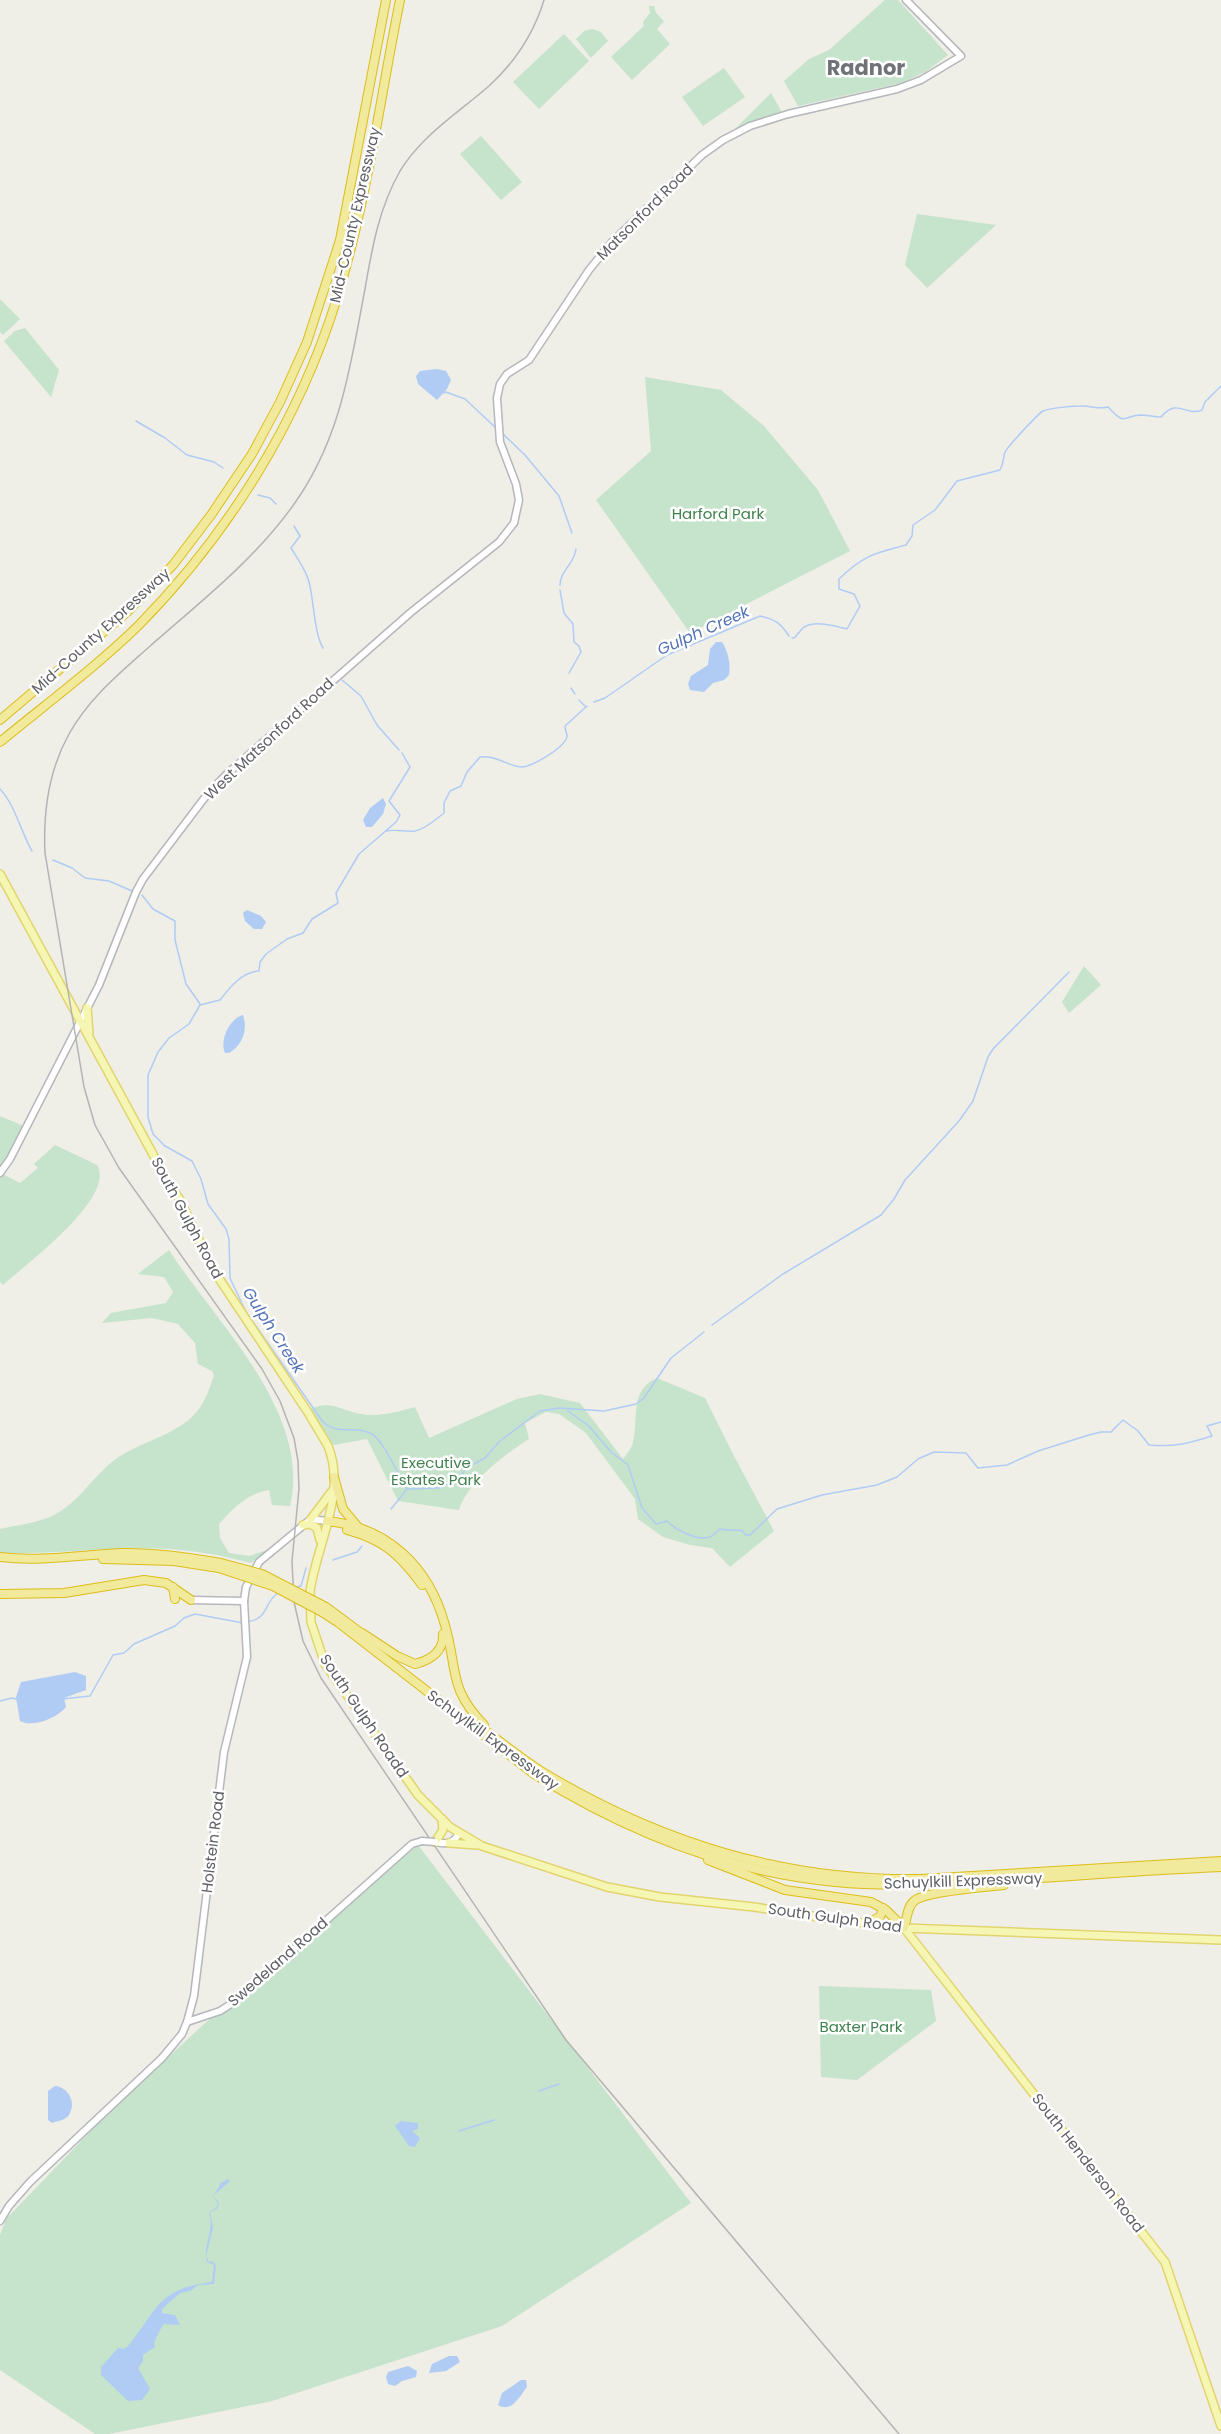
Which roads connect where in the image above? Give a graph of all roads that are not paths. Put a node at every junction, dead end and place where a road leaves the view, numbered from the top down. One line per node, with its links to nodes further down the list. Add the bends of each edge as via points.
1 (387, 0): 7 (highway, Mid-County Expressway, via 340,240 307,342 263,434 211,515 173,565 127,612)
2 (400, 0): 8 (highway, Mid-County Expressway, via 343,279 318,351 278,439 223,526 164,598 111,651)
3 (906, 0): 4 (main road)
4 (942, 37): 5 (main road, via 950,53); 5 (main road, Matsonford Road, via 961,56)
5 (945, 66): 6 (main road, Matsonford Road, via 897,89 788,114 723,140 702,155 611,243 529,360 507,374 498,393 500,434 519,492 519,508 506,535)
6 (468, 565): 10 (main road, West Matsonford Road, via 208,792 140,883)
7 (0, 720)
8 (0, 742)
9 (0, 874): 11 (main road, South Gulph Road)
10 (87, 1008): 11 (main road, West Matsonford Road); 12 (main road)
11 (80, 1022): 12 (main road, South Gulph Road); 13 (main road, West Matsonford Road)
12 (91, 1041): 14 (main road, South Gulph Road, via 180,1200 212,1268 328,1446)
13 (0, 1173)
14 (334, 1477): 15 (main road, South Gulph Road); 19 (highway, via 345,1513)
15 (334, 1490): 16 (main road); 17 (main road, South Gulph Road)
16 (311, 1519): 17 (main road); 18 (main road, Holstein Road)
17 (327, 1521): 19 (highway); 20 (main road, South Gulph Road); 31 (highway, via 384,1544 403,1559 432,1599 443,1641 433,1657 415,1664)
18 (303, 1525): 20 (main road, via 317,1528); 29 (main road, Holstein Road, via 259,1562 246,1587)
19 (359, 1528): 32 (highway, via 386,1539 409,1557 426,1581 445,1625 457,1688 490,1731)
20 (320, 1545): 24 (main road, South Gulph Road)
21 (0, 1557): 23 (highway, Schuylkill Expressway, via 33,1559 130,1553 179,1556)
22 (0, 1562): 23 (highway, Schuylkill Expressway, via 136,1559)
23 (220, 1566): 30 (highway, Schuylkill Expressway, bridge)
24 (312, 1579): 33 (main road, South Gulph Roadd, via 309,1609 325,1664 418,1795)
25 (173, 1587): 26 (highway, via 144,1580 64,1593); 27 (highway); 28 (highway)
26 (0, 1594)
27 (174, 1599)
28 (191, 1599): 29 (main road)
29 (244, 1601): 46 (main road, Holstein Road, via 246,1663 224,1752 194,1996)
30 (324, 1610): 31 (highway, Schuylkill Expressway); 38 (highway, Schuylkill Expressway, via 534,1774 614,1818)
31 (357, 1629): 32 (highway, Schuylkill Expressway)
32 (517, 1754): 39 (highway, Schuylkill Expressway, via 543,1772 653,1829 747,1860 810,1872 921,1879)
33 (442, 1819): 34 (main road, South Gulph Roadd); 35 (main road, via 443,1830)
34 (459, 1833): 35 (main road, Swedeland Road); 36 (main road); 37 (main road, South Gulph Road)
35 (436, 1842): 36 (main road); 46 (main road, Swedeland Road, bridge, via 412,1844 237,2000)
36 (449, 1843): 37 (main road)
37 (482, 1846): 43 (main road, South Gulph Road, via 607,1887)
38 (688, 1850): 41 (highway, Schuylkill Expressway, via 769,1872 857,1884 918,1885); 42 (highway, via 777,1888 864,1900)
39 (1221, 1861)
40 (1221, 1867): 41 (highway, Schuylkill Expressway)
41 (1091, 1876): 44 (highway, via 921,1897 910,1905)
42 (883, 1908): 43 (highway, via 879,1918); 44 (highway)
43 (867, 1923): 44 (main road, South Gulph Road)
44 (904, 1928): 45 (main road, South Gulph Road); 48 (main road, South Henderson Road, via 1165,2262)
45 (1221, 1940)
46 (187, 2022): 47 (main road, via 162,2058 30,2182)
47 (0, 2221)
48 (1221, 2426)

